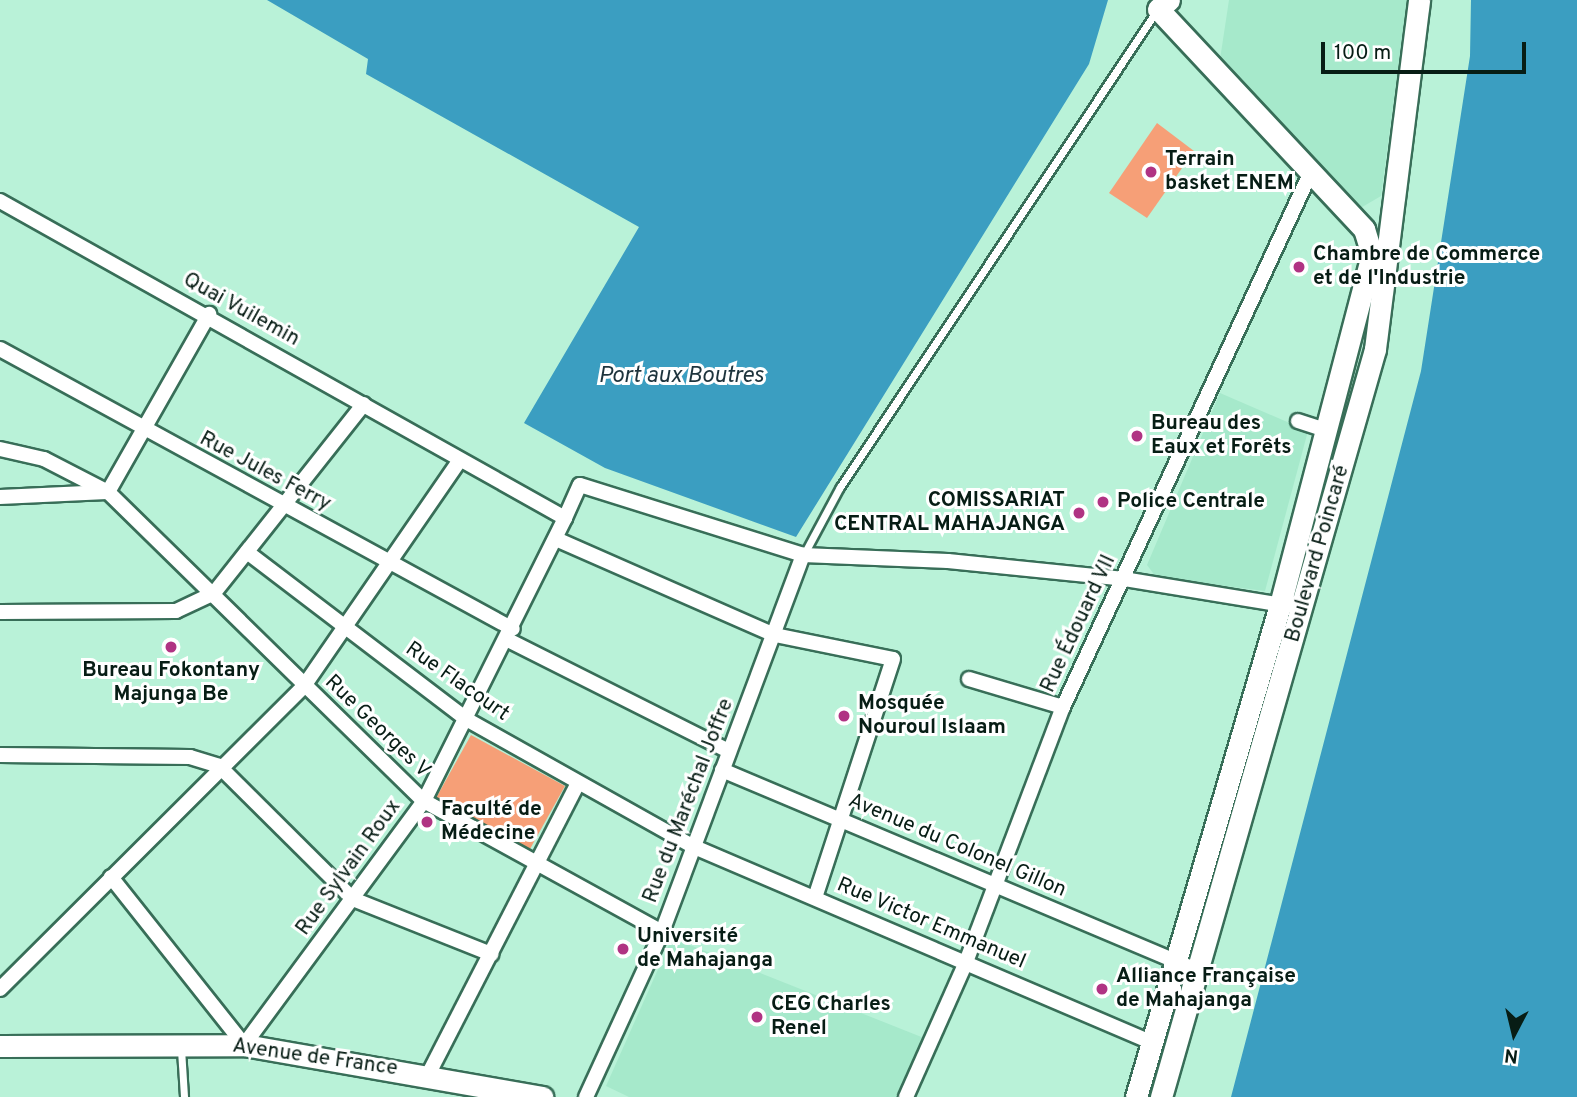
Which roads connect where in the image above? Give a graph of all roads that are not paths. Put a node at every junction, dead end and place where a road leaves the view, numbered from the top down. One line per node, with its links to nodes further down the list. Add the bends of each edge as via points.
1 (1419, 0): 5 (street, Boulevard Poincaré)
2 (1164, 4): 3 (street); 22 (lane, via 840,487)
3 (1309, 176): 5 (street, via 1364,229); 24 (street, Rue Édouard VII)
4 (0, 201): 6 (street, Quai Vuilemin)
5 (1381, 256): 8 (street, Boulevard Poincaré); 9 (street, Boulevard Poincaré)
6 (209, 314): 10 (street, Quai Vuilemin); 12 (street)
7 (0, 349): 12 (street, Rue Jules Ferry)
8 (1342, 376): 9 (street); 13 (street, Boulevard Poincaré)
9 (1366, 382): 27 (street, Boulevard Poincaré)
10 (365, 404): 15 (street, Quai Vuilemin); 18 (street)
11 (1298, 421): 13 (street)
12 (142, 430): 16 (street); 18 (street, Rue Jules Ferry)
13 (1328, 431): 26 (street, Boulevard Poincaré)
14 (0, 449): 16 (street, Rue Georges V, via 44,459)
15 (459, 461): 19 (street, Quai Vuilemin); 23 (street)
16 (108, 492): 17 (street); 25 (street, Rue Georges V)
17 (0, 497)
18 (280, 505): 21 (street); 23 (street, Rue Jules Ferry)
19 (565, 518): 20 (street, Rue Sylvain Roux); 22 (street, Rue Sylvain Roux, via 580,485)
20 (556, 539): 30 (street, Rue Sylvain Roux); 31 (street)
21 (247, 552): 25 (street); 29 (street, Rue Flacourt)
22 (803, 555): 24 (street, via 948,561); 31 (street, Rue du Maréchal Joffre)
23 (390, 561): 29 (street); 30 (street, Rue Jules Ferry)
24 (1124, 579): 26 (street); 34 (street, Rue Édouard VII)
25 (214, 593): 28 (street, via 176,611); 33 (street, Rue Georges V)
26 (1280, 605): 27 (street); 40 (street, Boulevard Poincaré)
27 (1304, 609): 41 (street, Boulevard Poincaré)
28 (0, 612)
29 (346, 626): 33 (street); 35 (street, Rue Flacourt)
30 (511, 635): 35 (street, Rue Sylvain Roux); 36 (street, Rue Jules Ferry)
31 (775, 635): 36 (street, Rue du Maréchal Joffre); 44 (street, via 892,659)
32 (969, 679): 34 (street)
33 (304, 686): 38 (street); 43 (street, Rue Georges V)
34 (1063, 707): 48 (street, Rue Édouard VII)
35 (466, 719): 42 (street, Rue Flacourt); 43 (street, Rue Sylvain Roux)
36 (729, 751): 39 (street, Rue du Maréchal Joffre)
37 (0, 755): 38 (street, via 190,757)
38 (219, 766): 47 (street); 50 (street)
39 (722, 770): 44 (street, Avenue du Colonel Gillon); 45 (street, Rue du Maréchal Joffre)
40 (1232, 770): 41 (street); 53 (street, Boulevard Poincaré)
41 (1255, 778): 55 (street, Boulevard Poincaré)
42 (578, 783): 45 (street, Rue Flacourt); 46 (street)
43 (424, 801): 46 (street, Rue Georges V); 50 (street, Rue Sylvain Roux)
44 (843, 820): 48 (street, Avenue du Colonel Gillon); 49 (street)
45 (692, 846): 49 (street, Rue Victor Emmanuel); 51 (street, Rue du Maréchal Joffre)
46 (537, 868): 51 (street, Rue Georges V); 52 (street)
47 (111, 877): 56 (street); 59 (street)
48 (993, 884): 53 (street, Avenue du Colonel Gillon); 54 (street, Rue Édouard VII)
49 (815, 897): 54 (street, Rue Victor Emmanuel)
50 (354, 899): 52 (street); 59 (street, Rue Sylvain Roux)
51 (662, 932): 64 (street, Rue du Maréchal Joffre)
52 (491, 954): 61 (street)
53 (1176, 961): 55 (street, Avenue du Colonel Gillon); 57 (street, Boulevard Poincaré)
54 (966, 962): 57 (street, Rue Victor Emmanuel); 65 (street, Rue Édouard VII)
55 (1199, 971): 67 (street, Boulevard Poincaré)
56 (0, 989)
57 (1153, 1043): 66 (street, Boulevard Poincaré)
58 (181, 1045): 59 (street, Avenue de France); 60 (street, Avenue de France); 62 (lane)
59 (244, 1045): 61 (street, Avenue de France)
60 (0, 1046)
61 (429, 1073): 63 (street, Avenue de France)
62 (184, 1097)
63 (543, 1097)
64 (586, 1097)
65 (906, 1097)
66 (1136, 1097)
67 (1161, 1097)

